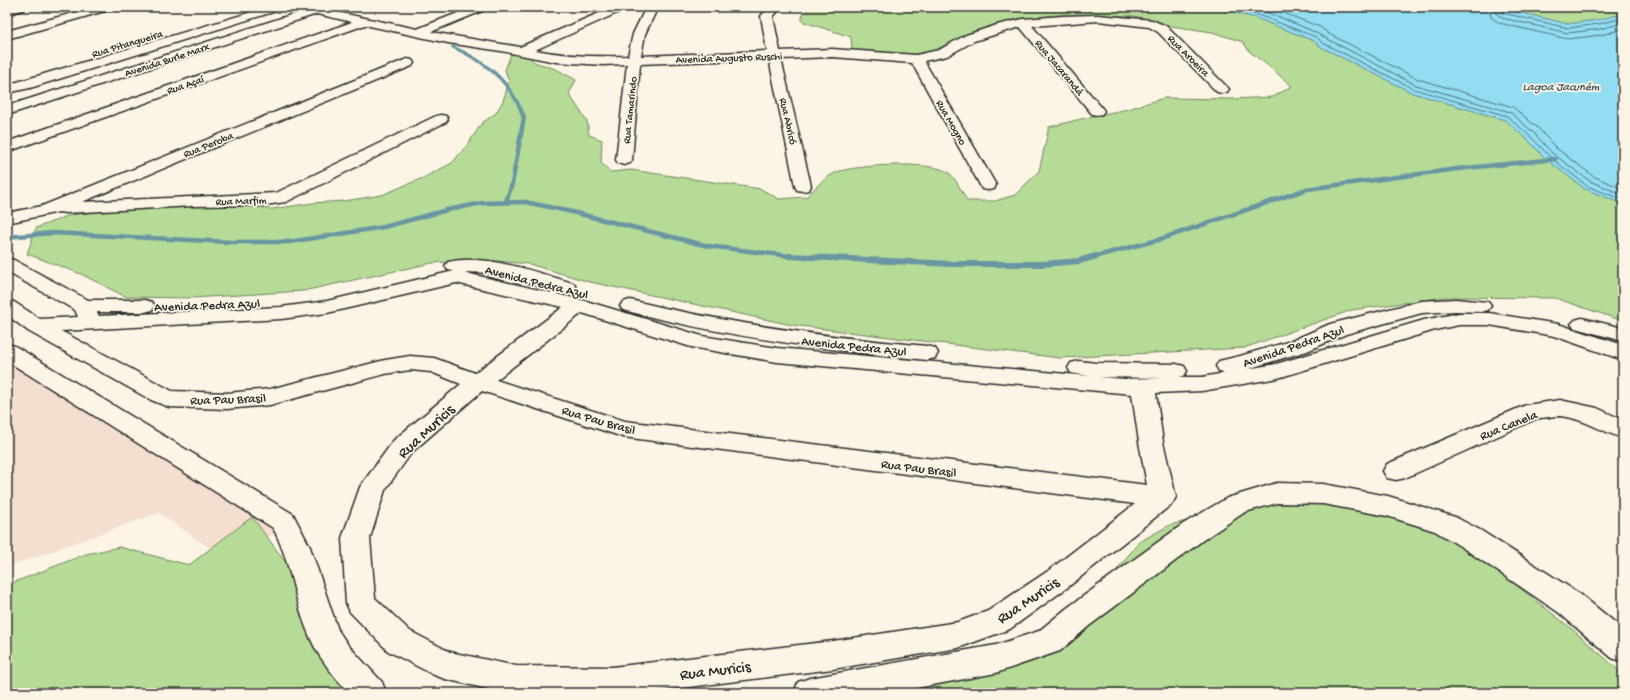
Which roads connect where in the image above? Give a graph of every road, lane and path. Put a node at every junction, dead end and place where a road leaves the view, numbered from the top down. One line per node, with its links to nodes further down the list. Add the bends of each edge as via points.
1 (21, 7): 11 (street)
2 (108, 7): 16 (street)
3 (246, 7): 22 (street, Rua Pitangueira)
4 (328, 7): 10 (street, Avenida Burle Marx)
5 (483, 7): 15 (street)
6 (622, 7): 17 (street)
7 (652, 7): 20 (street, Rua Tamarindo, via 639,34)
8 (775, 7): 18 (street, Rua Abricó, via 767,16)
9 (272, 9): 10 (street); 23 (street, Avenida Burle Marx); 25 (street, Avenida Burle Marx)
10 (308, 9): 12 (street, Avenida Augusto Ruschi); 26 (street, Avenida Burle Marx)
11 (7, 12)
12 (363, 22): 15 (street, Avenida Augusto Ruschi); 29 (street, Rua Açaí)
13 (1023, 23): 14 (street, Avenida Augusto Ruschi, via 1082,18); 19 (street, Avenida Augusto Ruschi, via 970,38 943,53); 27 (street, Rua Jacarandá)
14 (1152, 24): 24 (street, Rua Aroeira, via 1162,29)
15 (417, 33): 17 (street, Avenida Augusto Ruschi)
16 (7, 35)
17 (522, 51): 20 (street, Avenida Augusto Ruschi, via 587,61)
18 (774, 56): 19 (street, Avenida Augusto Ruschi, via 832,54); 20 (street, Avenida Augusto Ruschi); 31 (street, Rua Abricó)
19 (916, 59): 32 (street, Rua Mogno)
20 (634, 60): 30 (street, Rua Tamarindo)
21 (407, 63): 33 (street, Rua Peroba)
22 (7, 79)
23 (7, 89)
24 (1222, 90)
25 (7, 98)
26 (7, 111)
27 (1097, 111)
28 (441, 119): 33 (street, Rua Marfim, via 280,198)
29 (7, 147)
30 (624, 160)
31 (803, 186)
32 (988, 186)
33 (47, 210): 34 (street, Rua Peroba)
34 (7, 218)
35 (7, 264): 38 (street, Avenida Pedra Azul)
36 (7, 306): 39 (street)
37 (579, 306): 38 (street, Avenida Pedra Azul, via 470,278 456,277 327,306 281,312); 44 (street, Rua Muricis); 45 (street, Avenida Pedra Azul, via 699,342 777,355 1124,387)
38 (88, 314): 39 (street, Avenida Pedra Azul); 40 (street, Avenida Pedra Azul, via 293,300 431,270 467,265 495,267 644,310 697,322 801,340 1096,370 1200,370 1244,363 1299,346 1338,329 1421,307 1483,306 1543,315); 41 (street)
39 (36, 326): 41 (street, Rua Pau Brasil)
40 (1623, 335)
41 (79, 350): 44 (street, Rua Pau Brasil, via 169,399 227,401 270,397 385,367 410,363 434,365)
42 (7, 351): 50 (street, via 283,521 301,558 322,631 332,648)
43 (1623, 353): 45 (street, Avenida Pedra Azul, via 1558,330 1489,319 1458,320 1431,324 1278,371 1202,384)
44 (478, 382): 48 (street, Rua Pau Brasil, via 623,428); 48 (street, Rua Muricis, via 403,446 373,487 356,538 361,603 399,641 445,665 516,681 612,682 833,655 958,635 999,620 1058,579)
45 (1143, 386): 48 (street, via 1151,442)
46 (1623, 430): 47 (street, Rua Canela, via 1590,414 1560,408 1534,412)
47 (1396, 471)
48 (1163, 497)
49 (1623, 648): 51 (street, via 1569,602 1445,524 1388,506 1323,494 1277,493 1236,505 1193,532 1049,641 996,659)
50 (370, 693)
51 (810, 693)

